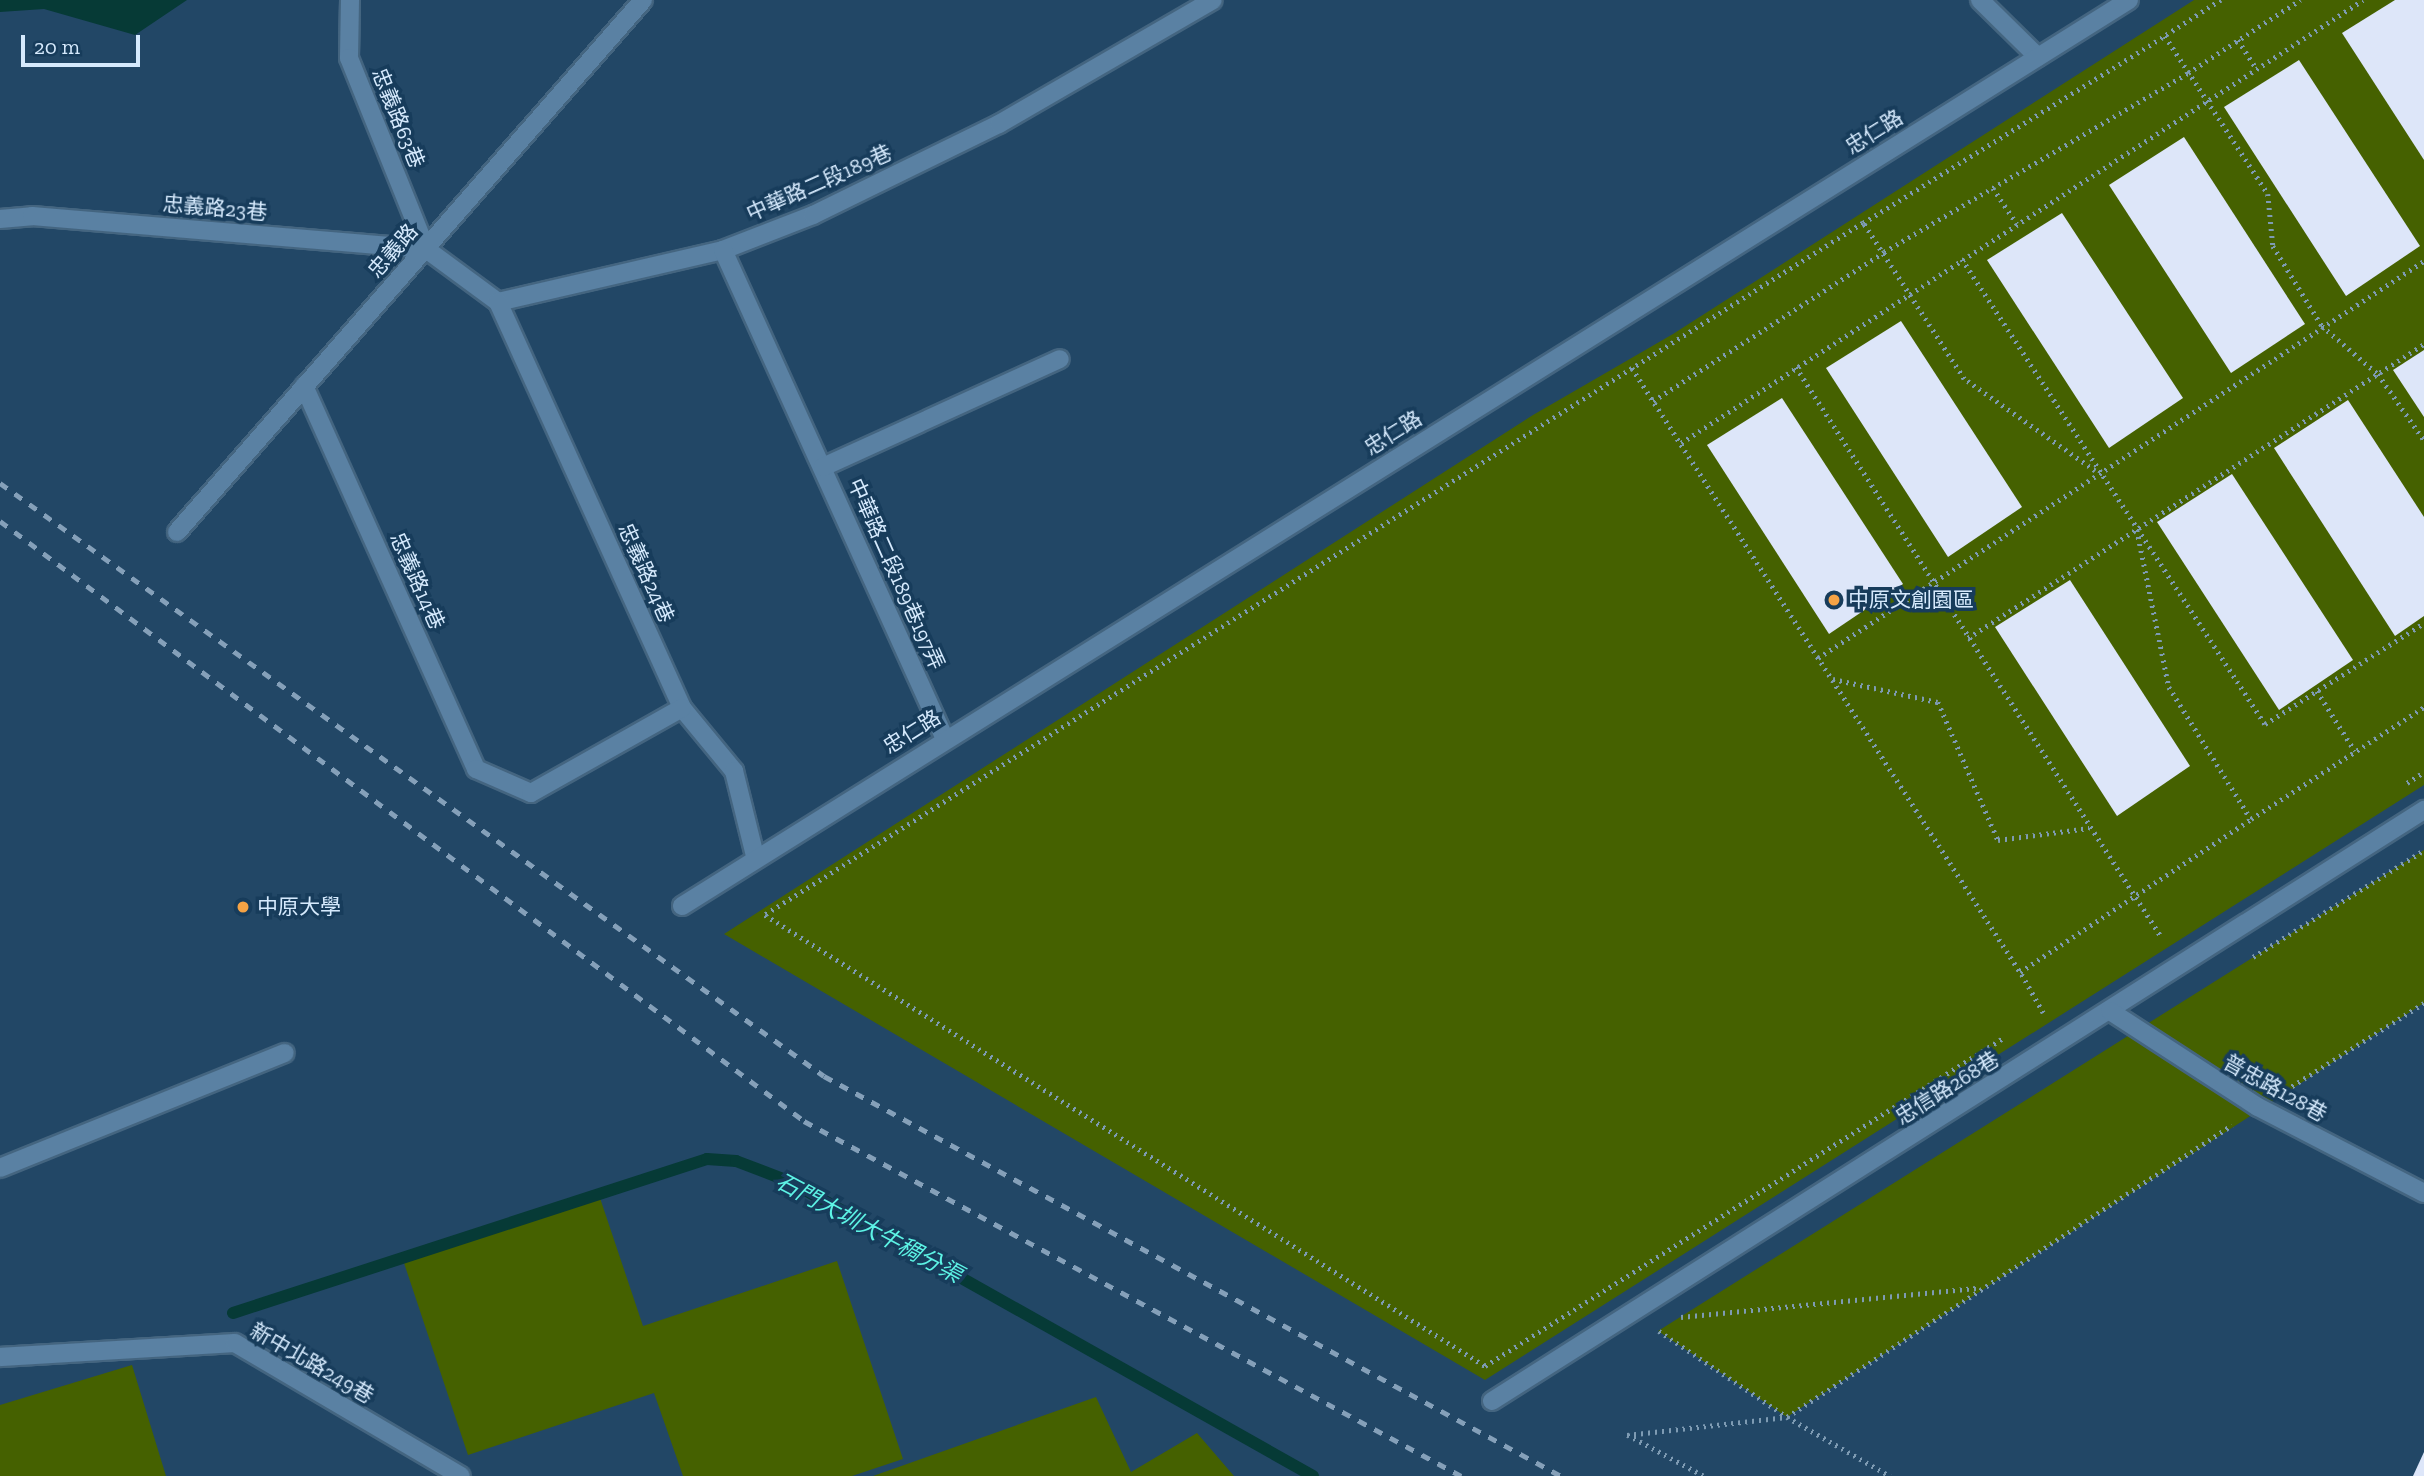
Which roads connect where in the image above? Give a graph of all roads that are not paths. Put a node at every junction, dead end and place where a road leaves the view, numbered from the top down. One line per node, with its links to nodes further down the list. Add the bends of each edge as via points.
1 (350, 0): 8 (street, 忠義路63巷, via 349,58)
2 (643, 0): 8 (street, 忠義路)
3 (1213, 0): 9 (street, 中華路二段189巷, via 999,124 813,215)
4 (1980, 0): 6 (street)
5 (2129, 0): 6 (street, 忠仁路)
6 (2038, 57): 16 (street, 忠仁路)
7 (0, 219): 8 (street, 忠義路23巷, via 32,216)
8 (426, 249): 10 (street); 12 (street, 忠義路)
9 (723, 250): 10 (street, 中華路二段189巷); 13 (street, 中華路二段189巷197弄)
10 (498, 302): 15 (street, 忠義路24巷)
11 (1059, 359): 13 (street, 中華路二段189巷197弄)
12 (304, 386): 14 (street, 忠義路); 15 (street, 忠義路14巷, via 476,769 531,793)
13 (822, 467): 16 (street, 中華路二段189巷197弄)
14 (177, 532)
15 (682, 708): 18 (street, 忠義路24巷, via 734,771)
16 (945, 739): 18 (street, 忠仁路)
17 (2424, 810): 20 (street, 忠信路268巷)
18 (755, 856): 19 (street, 忠仁路)
19 (682, 905)
20 (2110, 1012): 23 (street, 普忠路128巷, via 2258,1107); 25 (street, 忠信路268巷)
21 (285, 1053): 22 (street)
22 (0, 1168)
23 (2424, 1193)
24 (0, 1357): 26 (street, 新中北路249巷, via 235,1343)
25 (1492, 1401)
26 (461, 1476)

